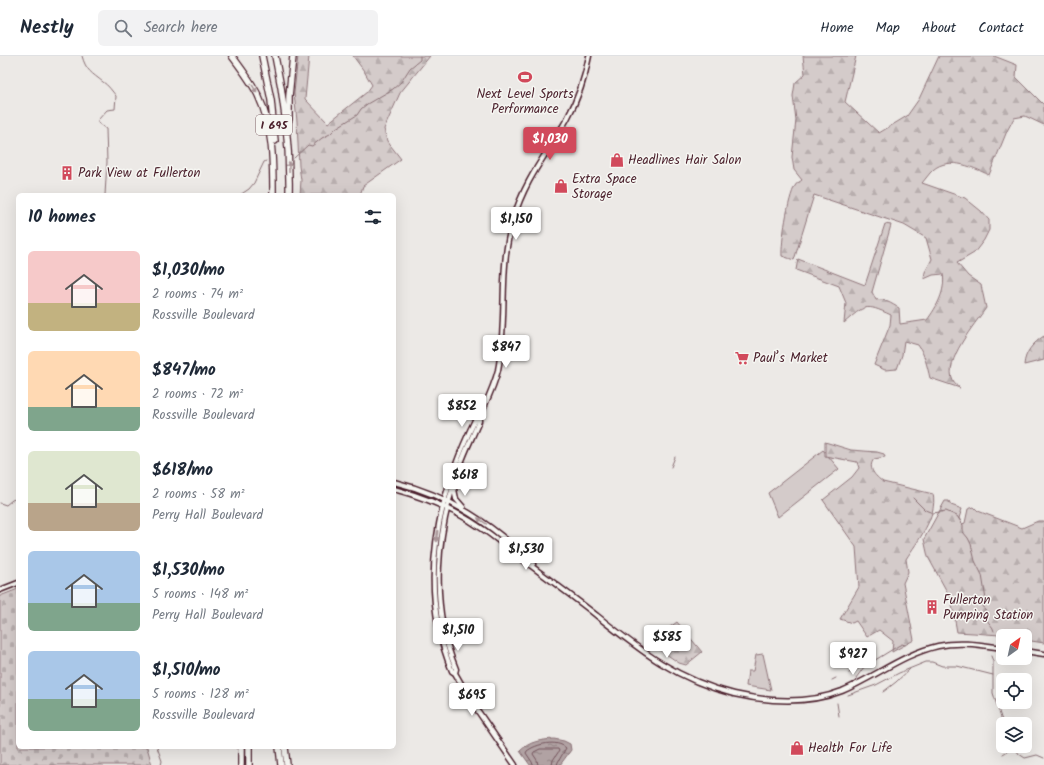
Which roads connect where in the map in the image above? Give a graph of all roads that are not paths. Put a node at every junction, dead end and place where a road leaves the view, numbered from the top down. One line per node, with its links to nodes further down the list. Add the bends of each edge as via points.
1 (232, 56): 7 (highway, one-way to 7, via 252,85 265,113 271,139)
2 (262, 56): 8 (highway, I 695, via 273,119)
3 (276, 56): 6 (highway, I 695)
4 (294, 56): 6 (highway, via 289,96)
5 (589, 56): 10 (main road, via 584,78 570,113 530,177 513,218 505,257 499,364)
6 (288, 139): 9 (highway, I 695, one-way to 6)
7 (275, 193)
8 (275, 193)
9 (289, 193)
10 (479, 418): 12 (main road); 14 (main road, via 475,420 461,451)
11 (396, 483): 14 (main road)
12 (453, 487): 14 (main road); 17 (main road, via 456,499)
13 (396, 490): 15 (main road)
14 (446, 500): 15 (main road); 16 (main road); 17 (main road)
15 (442, 505): 16 (main road); 24 (main road, one-way to 24, via 435,551 435,605 438,629 452,671)
16 (447, 508): 18 (main road, via 482,528); 24 (main road, via 439,562 439,596 444,631)
17 (468, 512): 18 (main road, one-way to 17, via 508,540)
18 (542, 572): 21 (main road, via 664,666 704,685 752,698 796,700 825,696 843,690 912,655 942,645 964,643)
19 (16, 584): 20 (main road)
20 (0, 590)
21 (996, 647)
22 (1032, 652): 23 (main road)
23 (1044, 654)
24 (455, 673): 33 (main road)
25 (241, 749): 29 (highway)
26 (249, 749): 30 (highway)
27 (279, 749): 31 (highway)
28 (285, 749): 32 (highway)
29 (240, 765)
30 (249, 765)
31 (281, 765)
32 (287, 765)
33 (515, 765)

